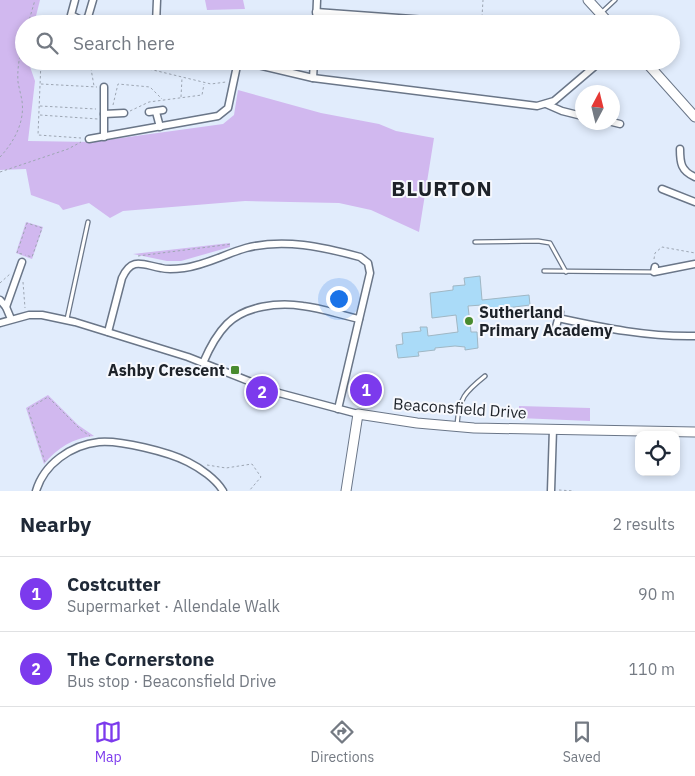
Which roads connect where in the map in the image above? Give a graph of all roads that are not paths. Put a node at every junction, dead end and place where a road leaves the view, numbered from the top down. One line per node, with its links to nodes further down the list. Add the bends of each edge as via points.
1 (75, 0): 9 (street)
2 (93, 0): 10 (street)
3 (157, 0): 11 (street)
4 (317, 0): 7 (street)
5 (588, 0): 8 (street)
6 (615, 0): 8 (lane)
7 (316, 12): 12 (street)
8 (600, 14)
9 (71, 15)
10 (89, 15)
11 (156, 15)
12 (357, 15)
13 (238, 70): 26 (street, via 228,108 221,114)
14 (279, 70): 18 (street)
15 (313, 70): 18 (street)
16 (590, 70): 20 (street)
17 (654, 70): 25 (street)
18 (313, 78): 20 (street, via 537,106)
19 (104, 87): 23 (street)
20 (546, 104): 24 (street)
21 (156, 111): 26 (street)
22 (124, 113): 23 (street)
23 (106, 114): 27 (street)
24 (575, 114)
25 (695, 117)
26 (160, 127): 27 (street)
27 (104, 137): 28 (street)
28 (90, 139)
29 (688, 156): 30 (street, via 680,152 680,162 683,169)
30 (695, 177)
31 (662, 189): 32 (street)
32 (695, 202)
33 (88, 222): 44 (lane)
34 (475, 242): 39 (lane, via 550,243)
35 (23, 259): 41 (street)
36 (695, 264): 37 (street)
37 (655, 270): 39 (lane)
38 (544, 271): 39 (lane)
39 (566, 272)
40 (0, 300): 41 (street)
41 (6, 307): 42 (street)
42 (11, 319): 44 (street, Beaconsfield Drive, via 42,315); 45 (street, Beaconsfield Drive)
43 (359, 319): 47 (street, via 370,268 368,263 360,257 300,244 266,244 186,268 132,265 122,278); 49 (street, via 303,306 275,305 246,311 227,324 215,338); 51 (street)
44 (66, 320): 47 (street, Beaconsfield Drive)
45 (0, 323)
46 (556, 327): 48 (street, via 559,315 640,334)
47 (108, 332): 49 (street, Beaconsfield Drive)
48 (695, 336)
49 (203, 363): 51 (street, Beaconsfield Drive, via 279,393)
50 (485, 376): 53 (lane, via 466,393 460,404)
51 (338, 409): 52 (street, Beaconsfield Drive)
52 (358, 414): 53 (street, Beaconsfield Drive); 58 (street)
53 (457, 426): 54 (street, Beaconsfield Drive)
54 (553, 429): 55 (street, Beaconsfield Drive); 59 (street)
55 (695, 432)
56 (36, 491): 57 (street, via 48,469 62,456 98,442 114,442 188,462 210,476)
57 (223, 491)
58 (346, 491)
59 (551, 491)

